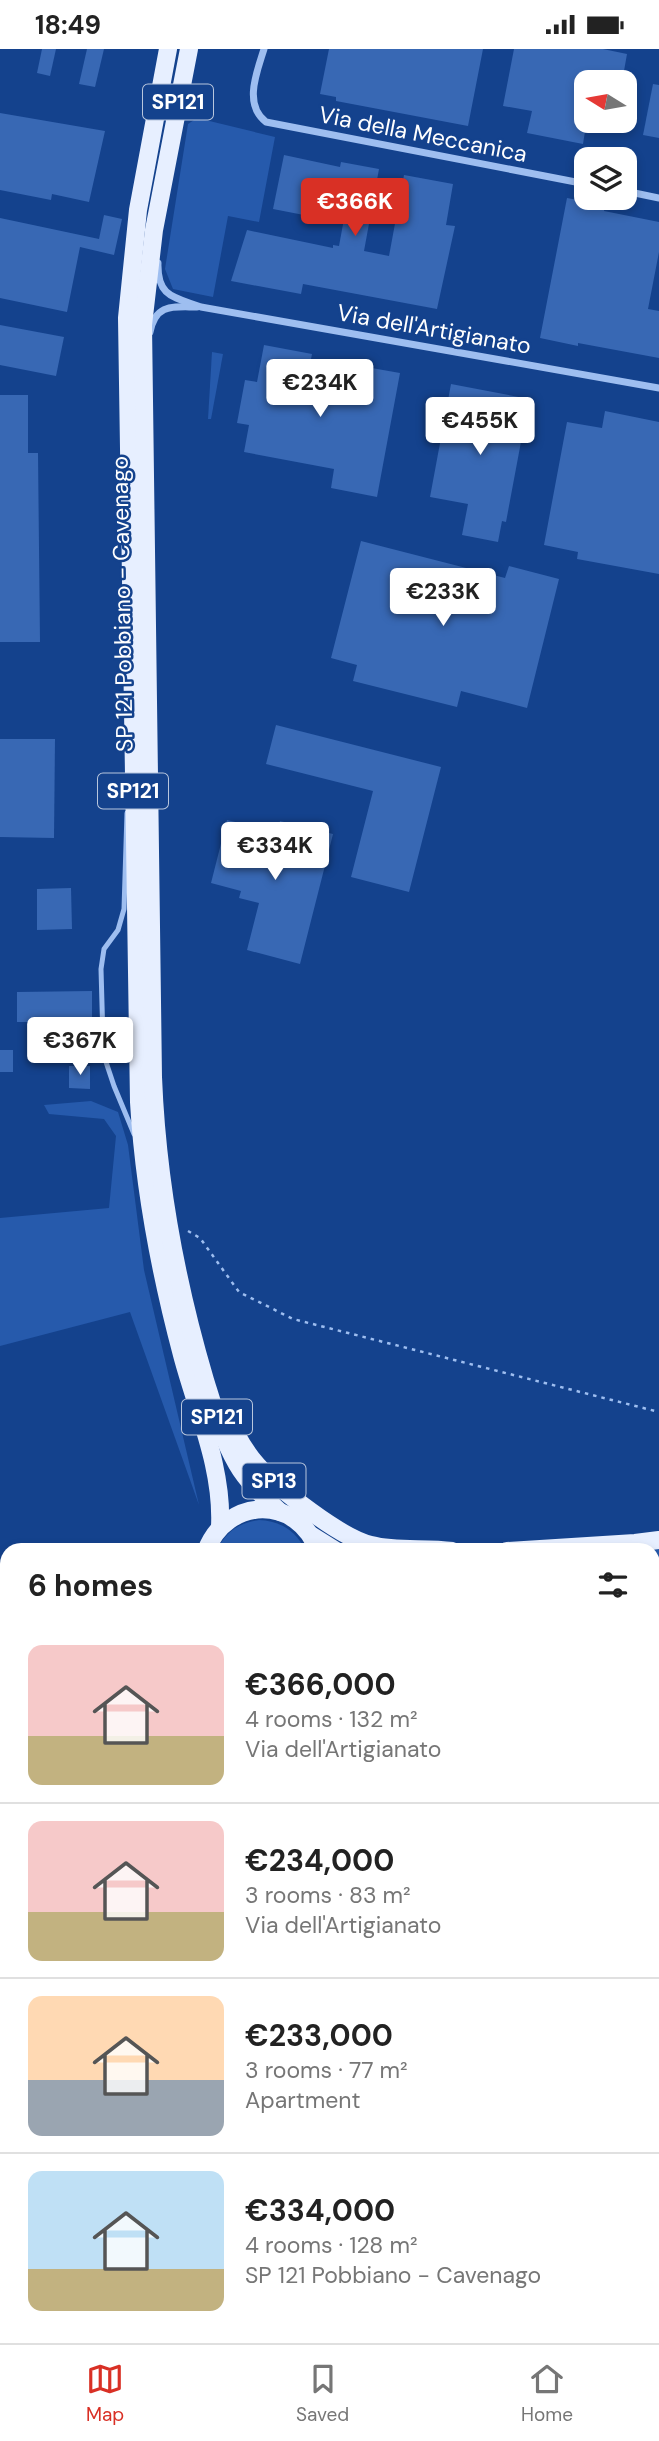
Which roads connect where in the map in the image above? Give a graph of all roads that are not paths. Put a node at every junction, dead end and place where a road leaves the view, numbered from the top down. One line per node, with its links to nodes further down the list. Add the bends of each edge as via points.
1 (169, 49): 11 (main road, SP 121 Pobbiano - Cavenago / SP121, via 138,210 127,318)
2 (189, 49): 4 (main road, SP 121 Pobbiano - Cavenago / SP121)
3 (264, 49): 5 (street, Via della Meccanica, via 253,98 257,113 266,122)
4 (168, 155): 8 (street, Via dell'Artigianato, via 159,277 168,294); 10 (main road, SP 121 Pobbiano - Cavenago / SP121, via 144,302)
5 (574, 182)
6 (637, 193): 7 (street)
7 (659, 198)
8 (201, 307): 9 (street, Via dell'Artigianato); 10 (street, Via dell'Artigianato, via 166,309 156,315)
9 (659, 388)
10 (143, 392): 13 (main road, SP 121 Pobbiano - Cavenago / SP121, via 153,1077 157,1143)
11 (133, 779): 12 (main road, SP 121 Pobbiano - Cavenago / SP121); 12 (lane, via 125,831 124,909 118,930 104,949 101,969 106,1062)
12 (143, 1154): 15 (main road, SP 121 Pobbiano - Cavenago / SP121, via 174,1324 218,1479)
13 (186, 1306): 14 (main road, SP 121 Pobbiano - Cavenago / SP121, via 226,1443 243,1474); 19 (main road, SP13, via 226,1413 253,1459 329,1525)
14 (279, 1512): 15 (main road, via 246,1511); 18 (main road, SP 121 Pobbiano - Cavenago / SP121, via 299,1522)
15 (220, 1527): 17 (main road)
16 (659, 1540): 20 (main road)
17 (211, 1543)
18 (315, 1543)
19 (365, 1543)
20 (635, 1543)

